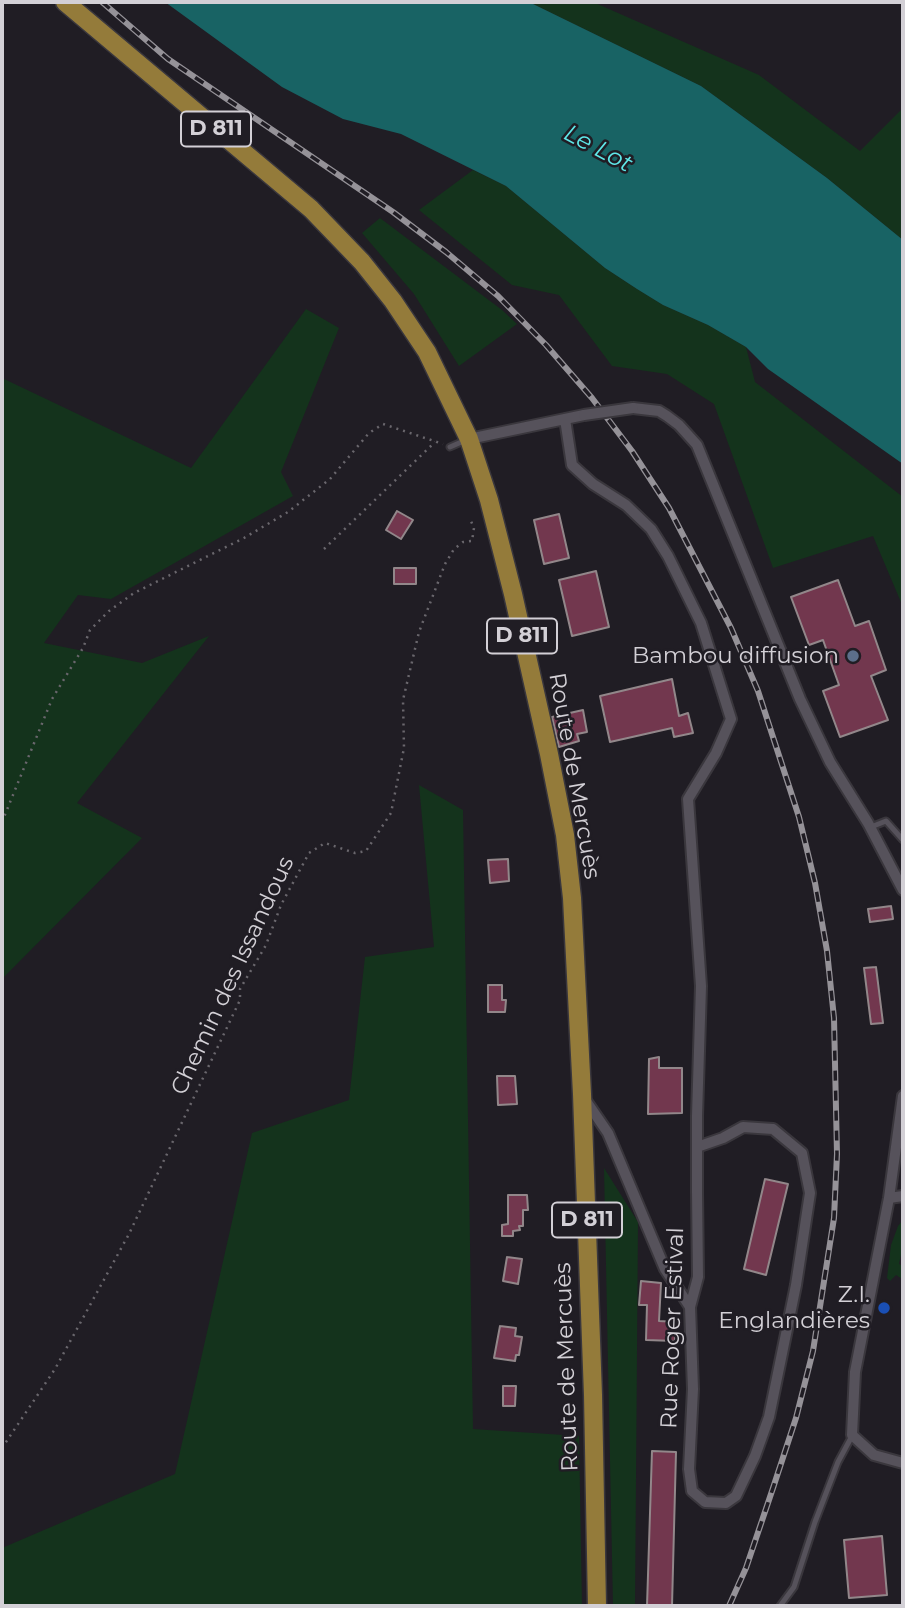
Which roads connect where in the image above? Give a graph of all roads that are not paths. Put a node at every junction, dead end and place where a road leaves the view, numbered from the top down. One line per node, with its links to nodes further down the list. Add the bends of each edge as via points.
1 (65, 2): 3 (main road, Route de Mercuès / D 811, via 311,209 362,262 426,352)
2 (565, 419): 3 (street); 5 (street, bridge, via 633,408 659,411 697,445 800,699 830,762); 10 (street, Rue Roger Estival, via 572,465 626,505 651,529 668,555 701,623 731,719 688,799 701,986)
3 (469, 439): 4 (lane); 8 (main road, Route de Mercuès / D 811, via 513,594 565,835)
4 (450, 447)
5 (871, 827): 6 (lane, via 886,821); 7 (street)
6 (903, 840)
7 (903, 890)
8 (582, 1094): 13 (street, via 608,1133 665,1269); 16 (main road, Route de Mercuès / D 811)
9 (903, 1096): 12 (street)
10 (697, 1147): 13 (street, Rue Roger Estival, via 698,1277); 13 (street, Rue Roger Estival, via 743,1126 773,1129 802,1153 810,1193 769,1417 736,1496 726,1503 705,1502 692,1491)
11 (903, 1196): 12 (street)
12 (889, 1198): 14 (street, via 855,1372)
13 (690, 1307)
14 (852, 1435): 15 (street, via 874,1455); 17 (lane, via 794,1587)
15 (903, 1462)
16 (597, 1606)
17 (780, 1606)

